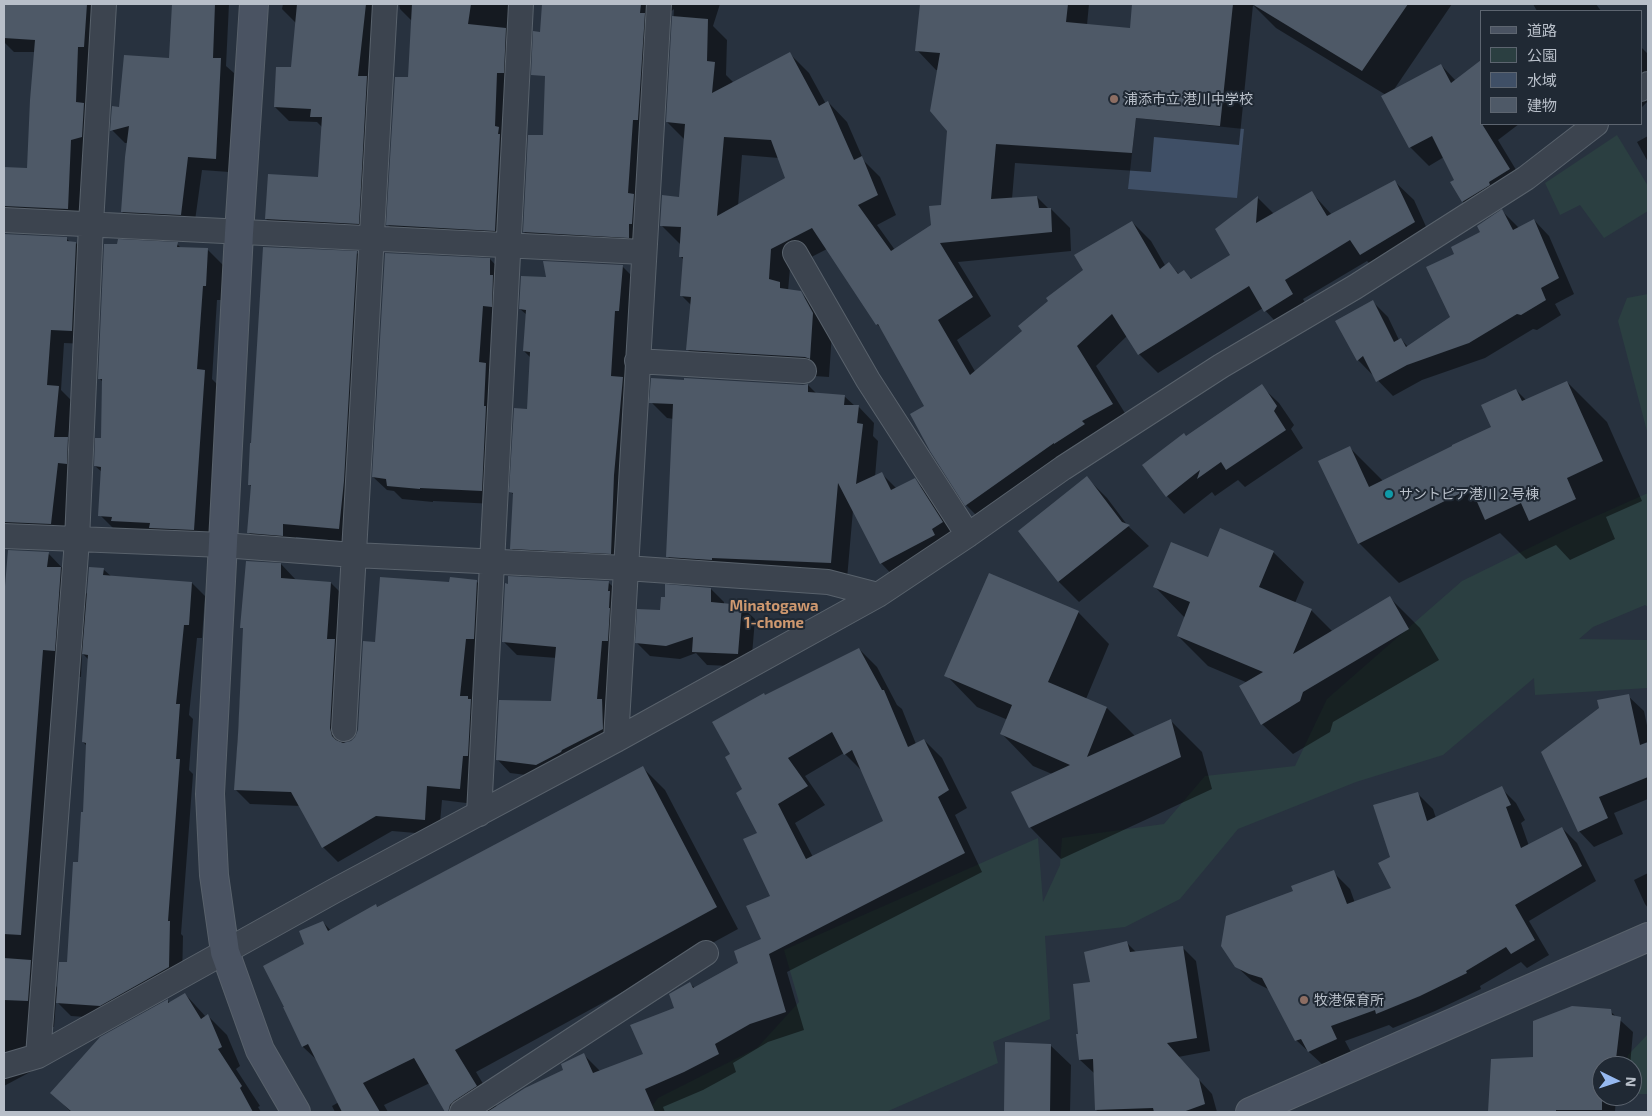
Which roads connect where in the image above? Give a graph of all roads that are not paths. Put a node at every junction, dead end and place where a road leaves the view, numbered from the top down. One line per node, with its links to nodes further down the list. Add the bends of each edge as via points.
1 (104, 4): 8 (street)
2 (254, 4): 9 (street)
3 (385, 4): 10 (street)
4 (521, 4): 11 (street)
5 (659, 4): 12 (street)
6 (1595, 125): 16 (street, via 1526,178 1355,287 1221,366 1063,468)
7 (4, 220): 8 (street)
8 (91, 224): 9 (street); 18 (street)
9 (239, 233): 10 (street); 19 (street)
10 (370, 239): 11 (street); 20 (street)
11 (508, 245): 12 (street); 21 (street)
12 (643, 252): 14 (street)
13 (795, 253): 16 (street, via 868,380)
14 (637, 361): 15 (street); 22 (street)
15 (804, 371)
16 (968, 535): 23 (street)
17 (4, 536): 18 (street)
18 (77, 540): 19 (street); 30 (street)
19 (223, 545): 20 (street); 28 (street, via 210,794 214,875)
20 (354, 555): 21 (street); 24 (street)
21 (493, 562): 22 (street); 26 (street)
22 (626, 568): 23 (street, via 828,582); 25 (street)
23 (878, 595): 25 (street)
24 (344, 729)
25 (616, 740): 26 (street)
26 (479, 814): 28 (street)
27 (1648, 937): 34 (street)
28 (225, 952): 30 (street); 32 (street, via 260,1050)
29 (706, 953): 33 (street)
30 (38, 1056): 31 (street)
31 (4, 1066)
32 (296, 1112)
33 (462, 1112)
34 (1250, 1112)

